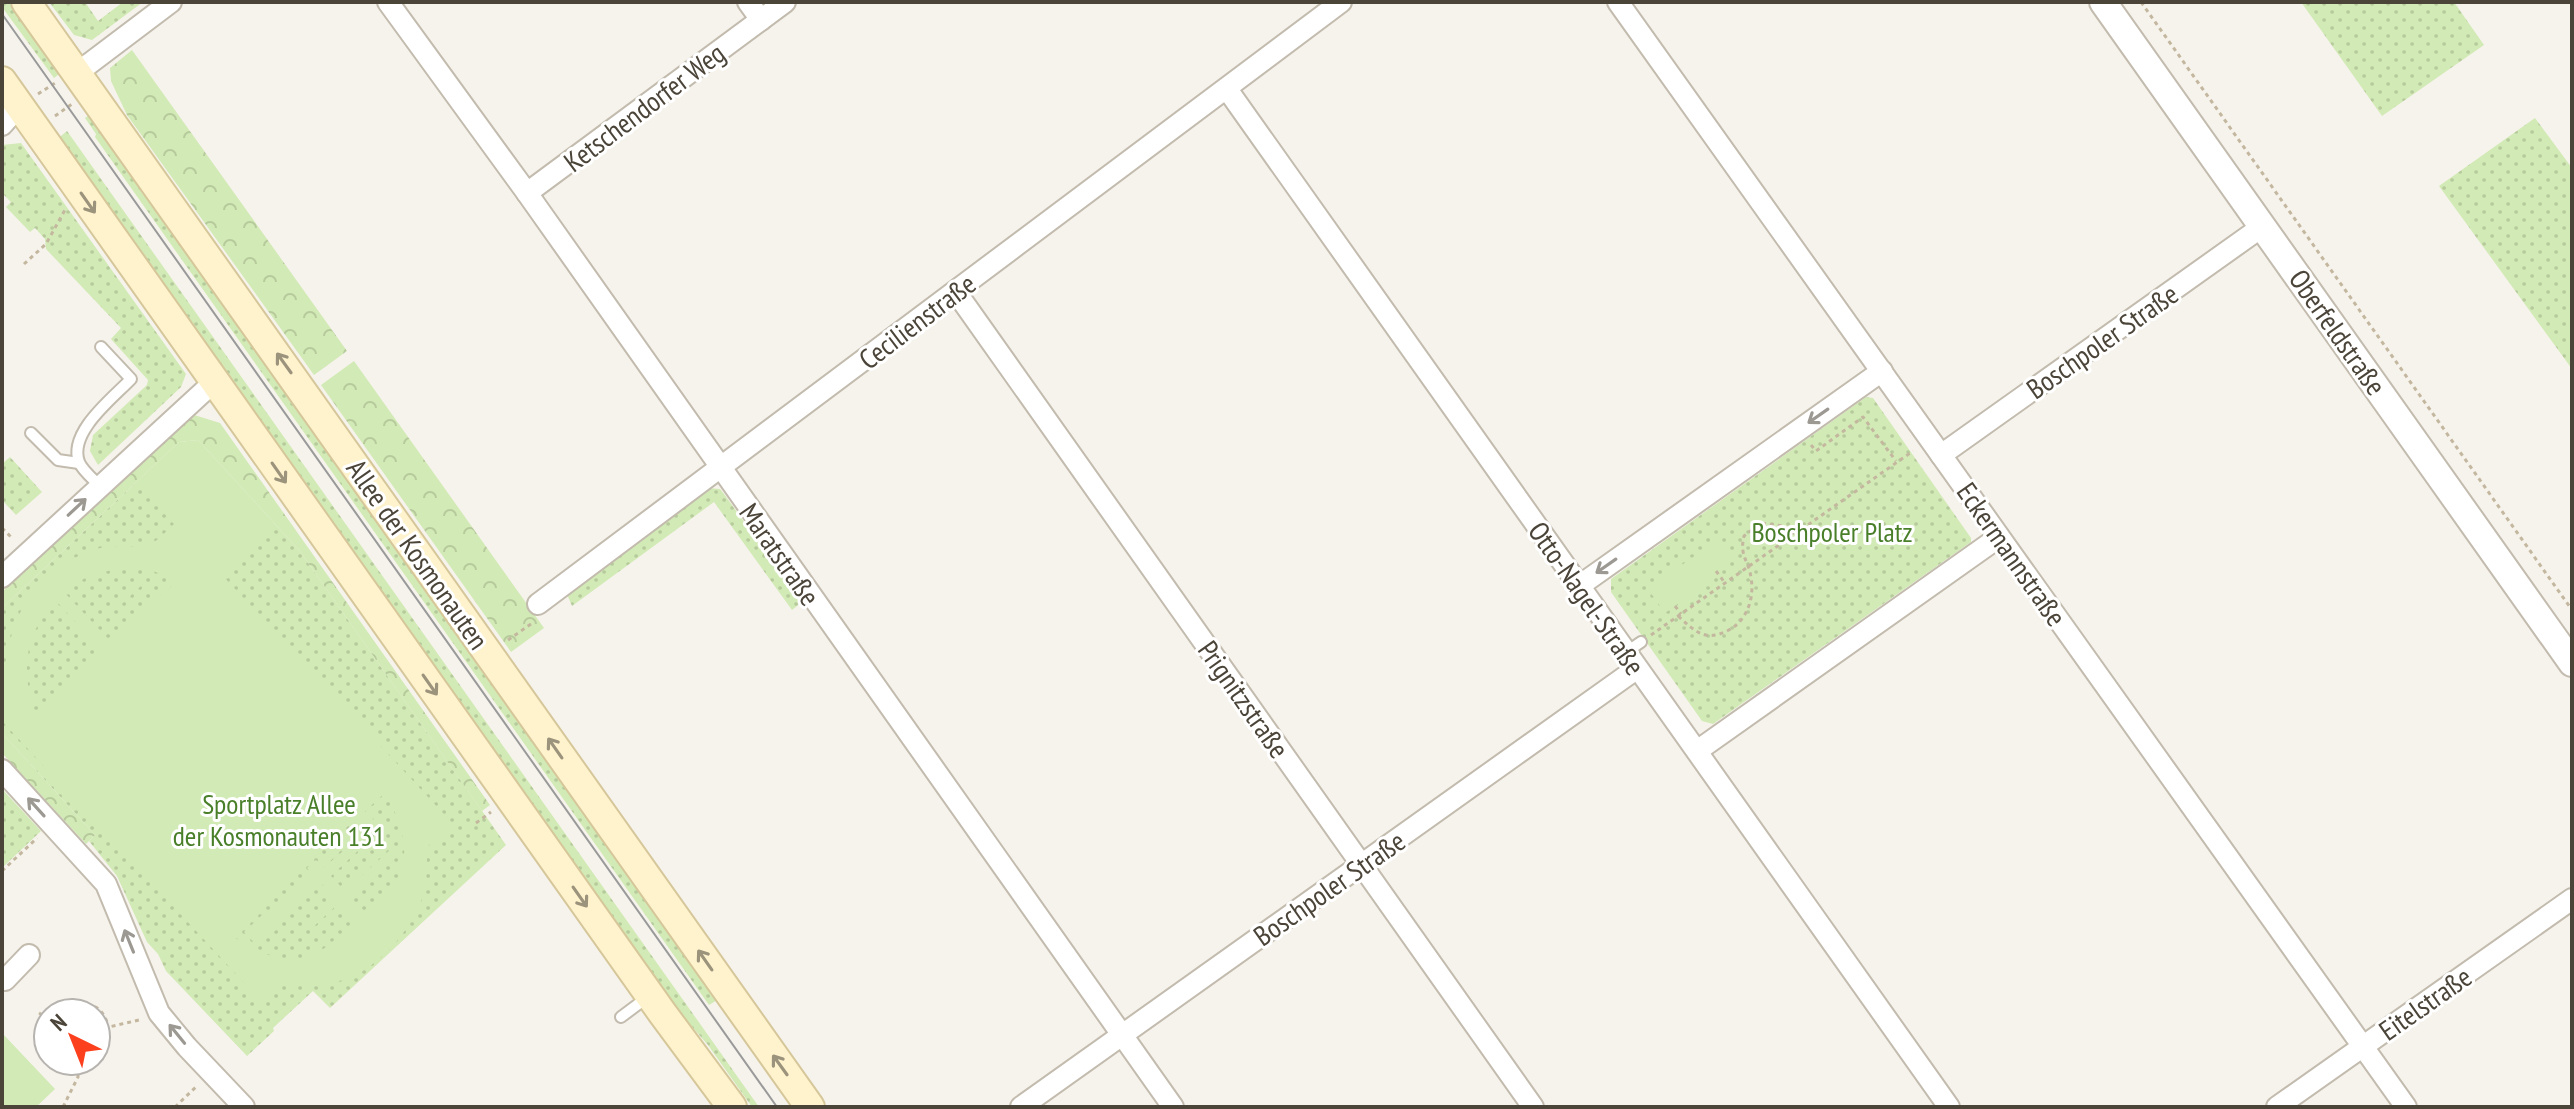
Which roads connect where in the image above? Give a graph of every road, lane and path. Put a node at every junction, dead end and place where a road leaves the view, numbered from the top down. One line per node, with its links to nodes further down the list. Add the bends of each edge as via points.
1 (26, 2): 12 (main road, Allee der Kosmonauten)
2 (171, 2): 12 (street)
3 (388, 2): 16 (street, Maratstraße)
4 (748, 2): 10 (street)
5 (785, 2): 10 (street, Ketschendorfer Weg)
6 (1341, 2): 13 (street, Cecilienstraße)
7 (1618, 2): 22 (street, Eckermannstraße)
8 (2103, 2): 18 (street, Oberfeldstraße)
9 (2141, 2): 42 (path)
10 (761, 20): 16 (street, Ketschendorfer Weg)
11 (2, 81): 14 (main road)
12 (83, 82): 14 (path, via 66,76); 15 (path); 69 (main road, Allee der Kosmonauten, one-way to 12)
13 (1227, 89): 20 (street, Cecilienstraße); 39 (street, Otto-Nagel-Straße)
14 (11, 115): 15 (main road)
15 (36, 130): 23 (main road, one-way to 23)
16 (527, 193): 29 (street, Maratstraße)
17 (69, 203): 19 (path, via 46,244)
18 (2263, 226): 26 (street, Boschpoler Straße); 46 (street, Oberfeldstraße)
19 (24, 264)
20 (956, 292): 29 (street, Cecilienstraße); 52 (street, Prignitzstraße)
21 (101, 347): 28 (lane, via 131,379 89,421 77,443)
22 (1882, 371): 24 (street, one-way to 24); 26 (street, Eckermannstraße)
23 (215, 381): 30 (street); 57 (main road, one-way to 57)
24 (1799, 430): 27 (path, via 1816,451 1863,417); 39 (street, one-way to 39)
25 (31, 433): 28 (lane, via 58,460)
26 (1936, 447): 27 (path); 33 (street, Eckermannstraße)
27 (1897, 462): 32 (path)
28 (79, 463): 30 (lane)
29 (719, 468): 40 (street, Cecilienstraße); 61 (street, Maratstraße)
30 (100, 486): 37 (street, one-way to 30)
31 (2, 528): 34 (path)
32 (1794, 534): 35 (path); 35 (path, via 1770,524 1753,528 1742,546)
33 (1999, 537): 47 (street); 62 (street, Eckermannstraße)
34 (18, 544)
35 (1748, 567): 38 (path); 43 (path, via 1748,608 1733,629 1705,636)
36 (1716, 571): 38 (path)
37 (2, 577)
38 (1725, 583): 43 (path)
39 (1579, 586): 45 (street, Otto-Nagel-Straße)
40 (538, 604): 44 (path, via 534,621)
41 (1675, 606): 43 (path)
42 (2572, 610)
43 (1680, 615): 45 (path)
44 (502, 645)
45 (1634, 655): 47 (street, Otto-Nagel-Straße); 52 (street, Boschpoler Straße)
46 (2572, 663)
47 (1697, 751): 73 (street, Otto-Nagel-Straße)
48 (2, 770): 58 (street, one-way to 48, via 106,884)
49 (498, 808): 50 (path)
50 (476, 823)
51 (45, 831): 53 (path)
52 (1361, 865): 61 (street, Boschpoler Straße); 72 (street, Prignitzstraße)
53 (2, 871)
54 (2572, 899): 62 (street, Eitelstraße)
55 (29, 955): 56 (street)
56 (5, 980)
57 (650, 996): 59 (lane); 68 (main road)
58 (159, 1013): 60 (path); 67 (street, one-way to 58)
59 (621, 1017)
60 (112, 1024)
61 (1122, 1035): 70 (street, Boschpoler Straße); 71 (street, Maratstraße)
62 (2364, 1046): 74 (street, Eitelstraße); 75 (street, Eckermannstraße)
63 (78, 1077): 65 (path)
64 (205, 1078): 66 (path)
65 (63, 1107)
66 (175, 1107)
67 (244, 1107)
68 (732, 1107)
69 (810, 1107)
70 (1021, 1107)
71 (1173, 1107)
72 (1533, 1107)
73 (1949, 1107)
74 (2277, 1107)
75 (2406, 1107)

